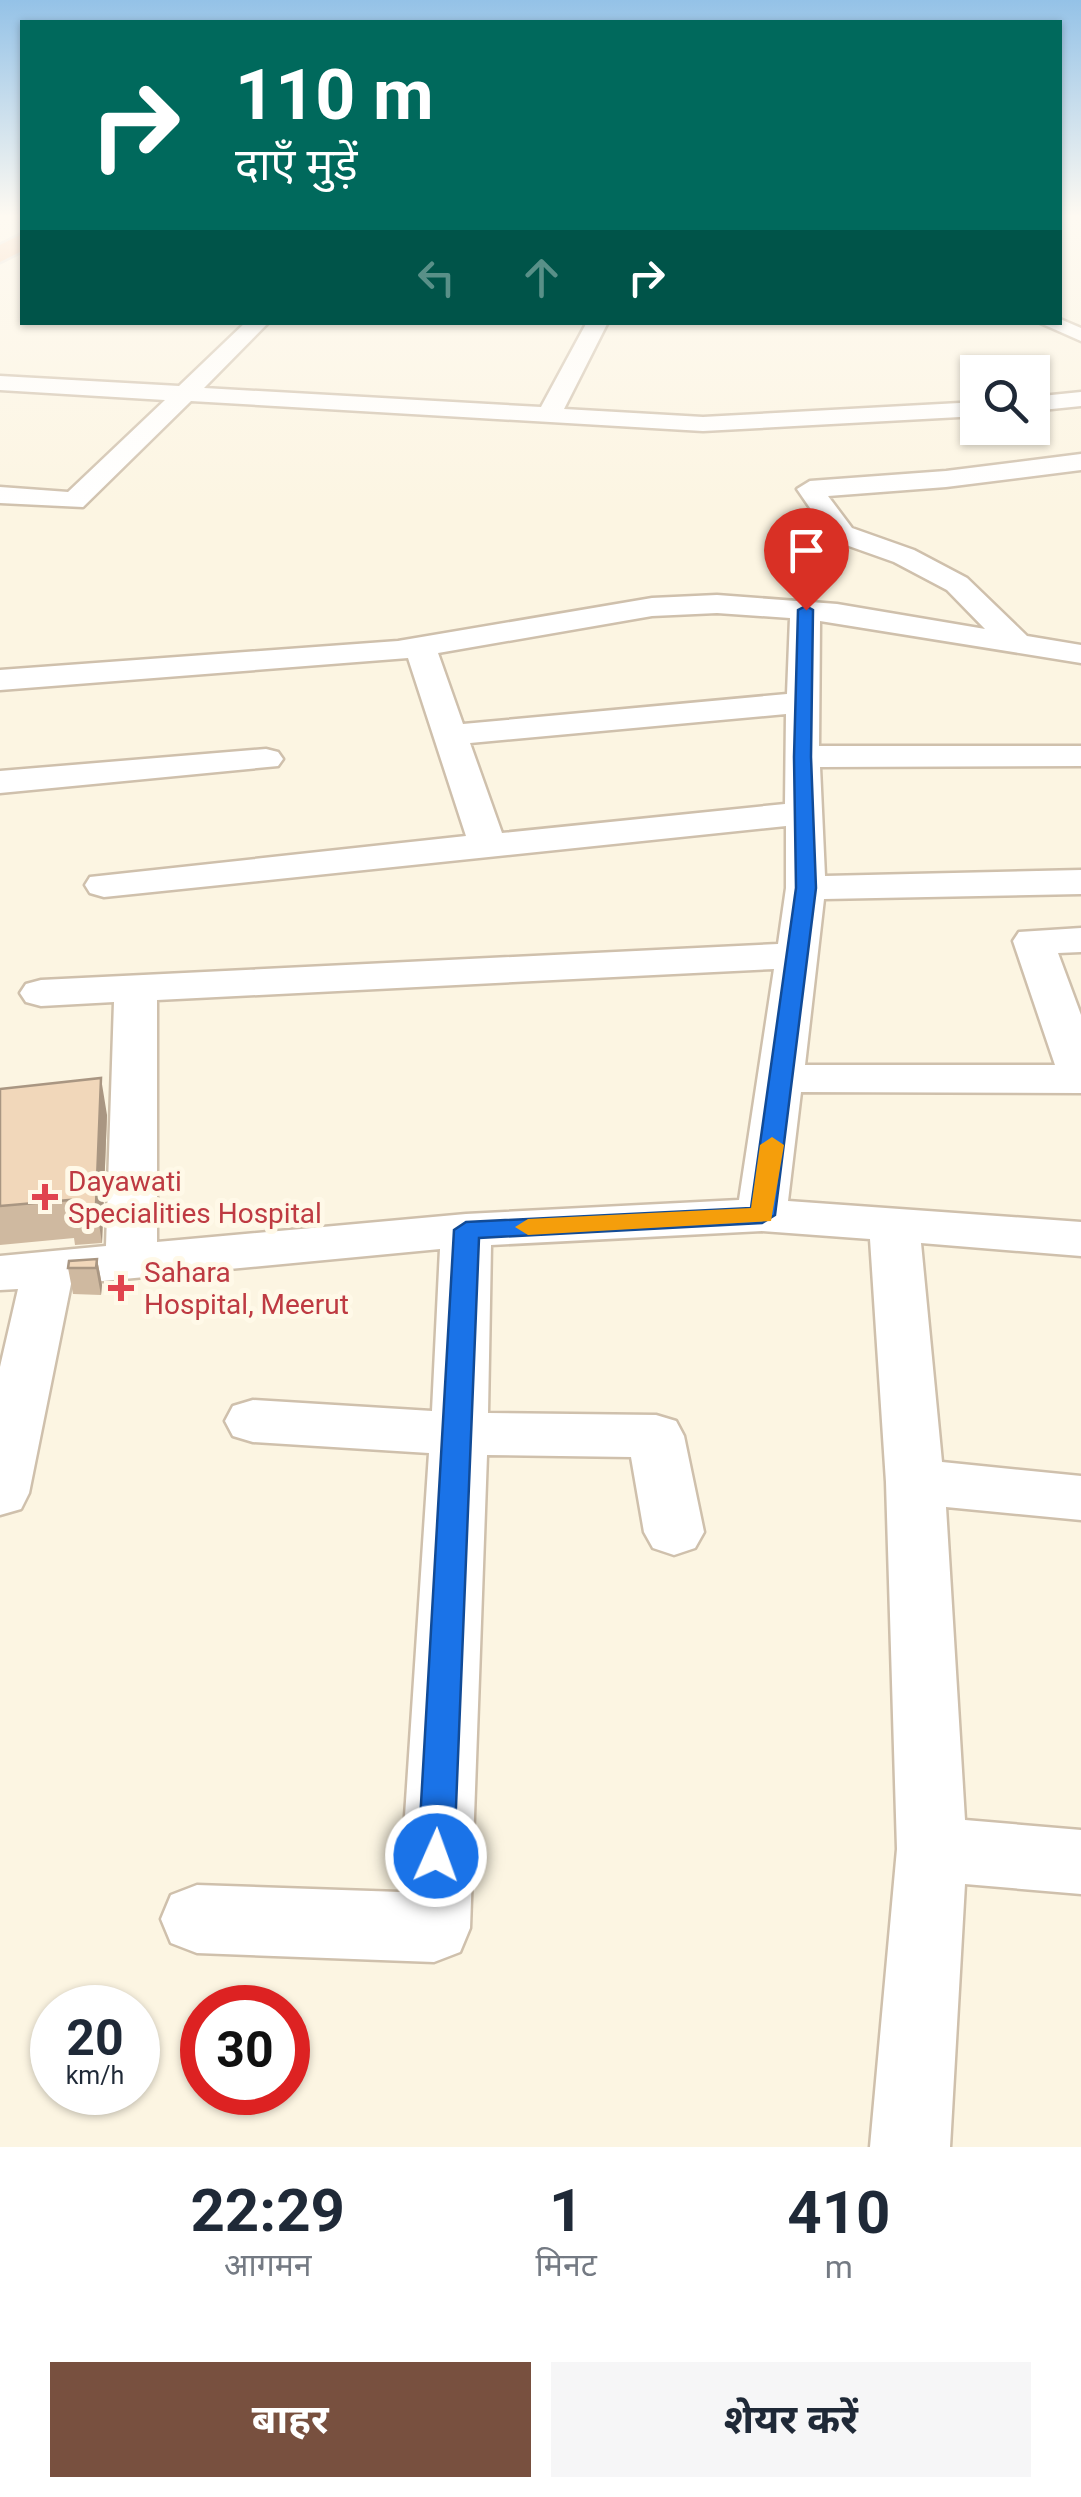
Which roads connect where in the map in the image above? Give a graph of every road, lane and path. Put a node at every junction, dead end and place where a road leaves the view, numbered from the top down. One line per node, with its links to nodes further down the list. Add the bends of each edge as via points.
1 (256, 325): 6 (street)
2 (596, 325): 10 (street)
3 (1056, 325): 4 (street)
4 (1081, 334)
5 (0, 383): 6 (street)
6 (185, 394): 10 (street); 12 (street, via 74,501)
7 (1081, 399): 8 (street)
8 (1050, 402)
9 (960, 410): 10 (street, via 703,424)
10 (549, 415)
11 (1079, 465): 14 (street, via 810,489 842,534 957,584)
12 (0, 495)
13 (806, 610): 14 (street); 15 (street, via 652,607); 18 (street)
14 (1019, 645): 16 (street)
15 (420, 646): 17 (street); 19 (street)
16 (1081, 654)
17 (0, 680)
18 (804, 702): 19 (street); 21 (street)
19 (452, 736): 25 (street)
20 (1081, 756): 21 (street)
21 (802, 757): 24 (street)
22 (266, 759): 23 (street)
23 (0, 782)
24 (804, 813): 25 (street); 28 (street)
25 (488, 846): 27 (street)
26 (1081, 882): 28 (street)
27 (104, 885)
28 (806, 888): 30 (street)
29 (1081, 940): 34 (street, via 1034,941)
30 (797, 955): 31 (street); 33 (street)
31 (136, 988): 32 (street); 39 (street)
32 (42, 993)
33 (781, 1078): 34 (street); 35 (street)
34 (1081, 1078)
35 (762, 1215): 36 (street); 37 (street)
36 (894, 1225): 38 (street); 43 (street)
37 (466, 1230): 39 (street); 42 (street)
38 (1081, 1239)
39 (131, 1263): 40 (street)
40 (24, 1272): 44 (street)
41 (254, 1421): 42 (street)
42 (458, 1434): 46 (street, via 656,1436); 49 (street, via 434,1928)
43 (915, 1482): 45 (street); 47 (street)
44 (0, 1492)
45 (1081, 1498)
46 (674, 1532)
47 (932, 1849): 48 (street); 50 (street)
48 (1081, 1862)
49 (197, 1919)
50 (910, 2147)

